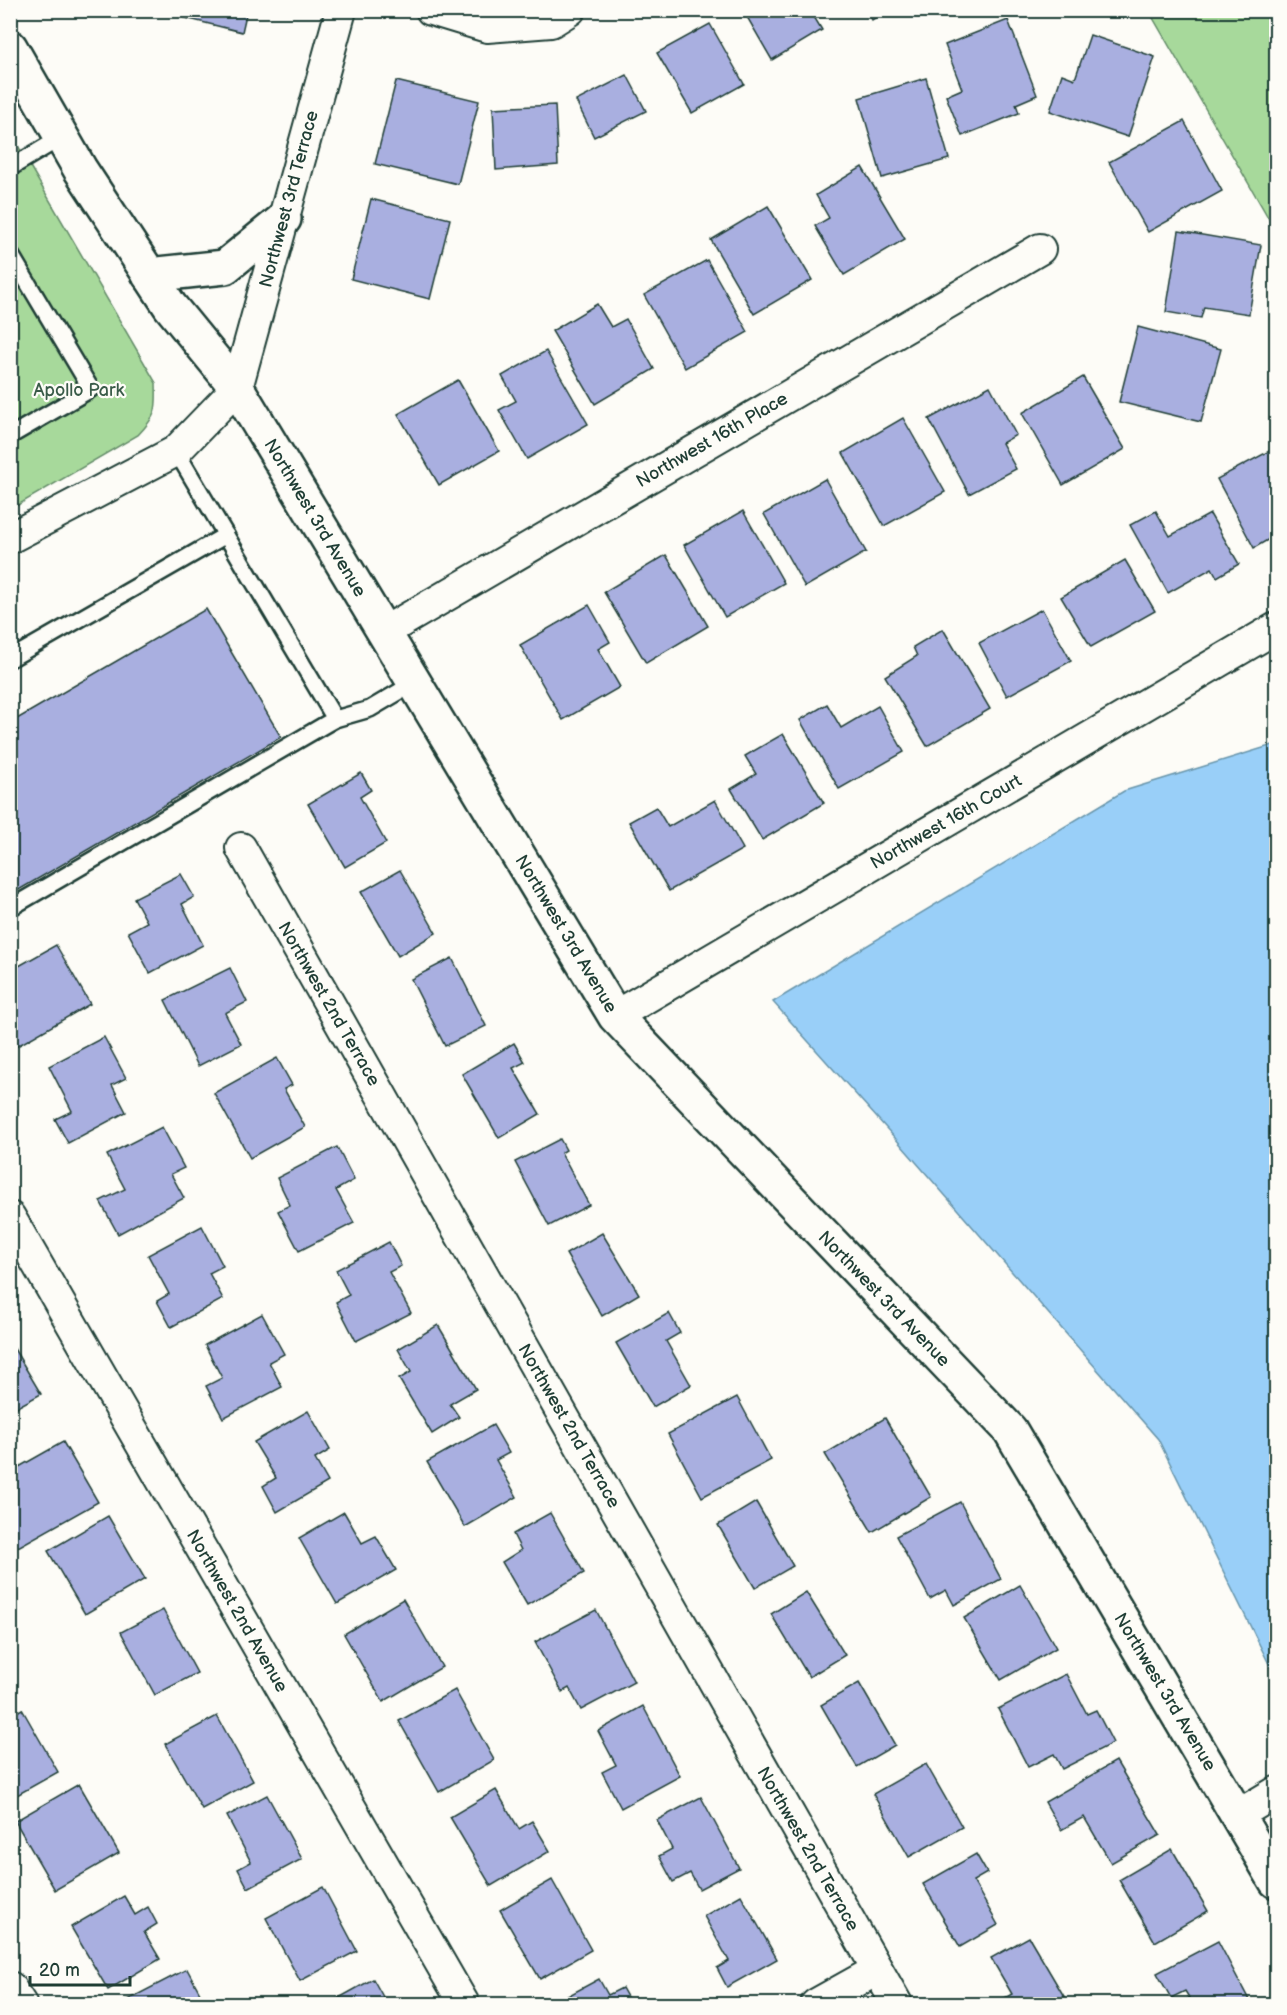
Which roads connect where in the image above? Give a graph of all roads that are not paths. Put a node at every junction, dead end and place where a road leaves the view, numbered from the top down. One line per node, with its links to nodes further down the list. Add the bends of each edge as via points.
1 (341, 10): 7 (street, Northwest 3rd Terrace)
2 (431, 10): 3 (street, via 487,27 551,22)
3 (570, 10)
4 (10, 47): 5 (street, Northwest 3rd Avenue)
5 (62, 137): 6 (lane); 10 (street, Northwest 3rd Avenue)
6 (10, 168)
7 (284, 219): 10 (street, via 225,267); 11 (street, Northwest 3rd Terrace)
8 (1040, 249): 17 (street, Northwest 16th Place)
9 (10, 253): 12 (lane, via 91,389)
10 (150, 275): 11 (street, Northwest 3rd Avenue, via 170,306)
11 (237, 388): 13 (street); 17 (street, Northwest 3rd Avenue)
12 (10, 436)
13 (176, 451): 14 (lane); 15 (street)
14 (226, 535): 18 (lane); 20 (lane)
15 (12, 536)
16 (1276, 628): 23 (street, Northwest 16th Court)
17 (384, 632): 19 (street, Northwest 3rd Avenue)
18 (10, 659)
19 (414, 683): 20 (lane, via 370,709); 23 (street, Northwest 3rd Avenue)
20 (335, 720): 22 (lane)
21 (241, 848): 28 (street, Northwest 2nd Terrace)
22 (10, 908)
23 (615, 1016): 26 (street, Northwest 3rd Avenue, via 1010,1430)
24 (10, 1217): 31 (street, Northwest 2nd Avenue)
25 (1276, 1792): 26 (street)
26 (1238, 1815): 27 (street, Northwest 3rd Avenue)
27 (1276, 1881)
28 (877, 1970): 32 (street); 33 (street, Northwest 2nd Terrace)
29 (10, 1987): 30 (street)
30 (21, 2004)
31 (464, 2004)
32 (816, 2004)
33 (897, 2004)

